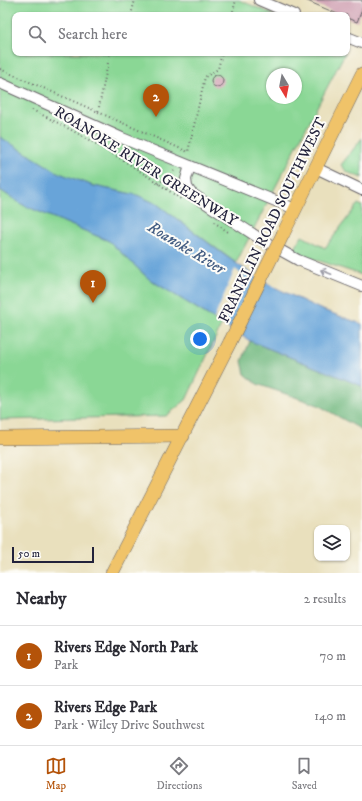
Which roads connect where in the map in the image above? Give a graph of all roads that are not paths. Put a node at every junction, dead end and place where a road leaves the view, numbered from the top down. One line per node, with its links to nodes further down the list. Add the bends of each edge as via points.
1 (259, 0): 2 (street)
2 (287, 12)
3 (350, 38): 4 (street)
4 (362, 44)
5 (362, 74): 8 (main road, FRANKLIN ROAD SOUTHWEST)
6 (0, 83): 7 (street)
7 (190, 166): 10 (street); 11 (street, one-way to 7, via 298,260 210,206 187,187 186,179)
8 (316, 168): 9 (street); 10 (main road, FRANKLIN ROAD SOUTHWEST)
9 (362, 190)
10 (295, 209): 12 (main road, FRANKLIN ROAD SOUTHWEST, bridge)
11 (362, 286)
12 (183, 436): 13 (main road); 14 (main road, FRANKLIN ROAD SOUTHWEST)
13 (0, 438)
14 (112, 573)

